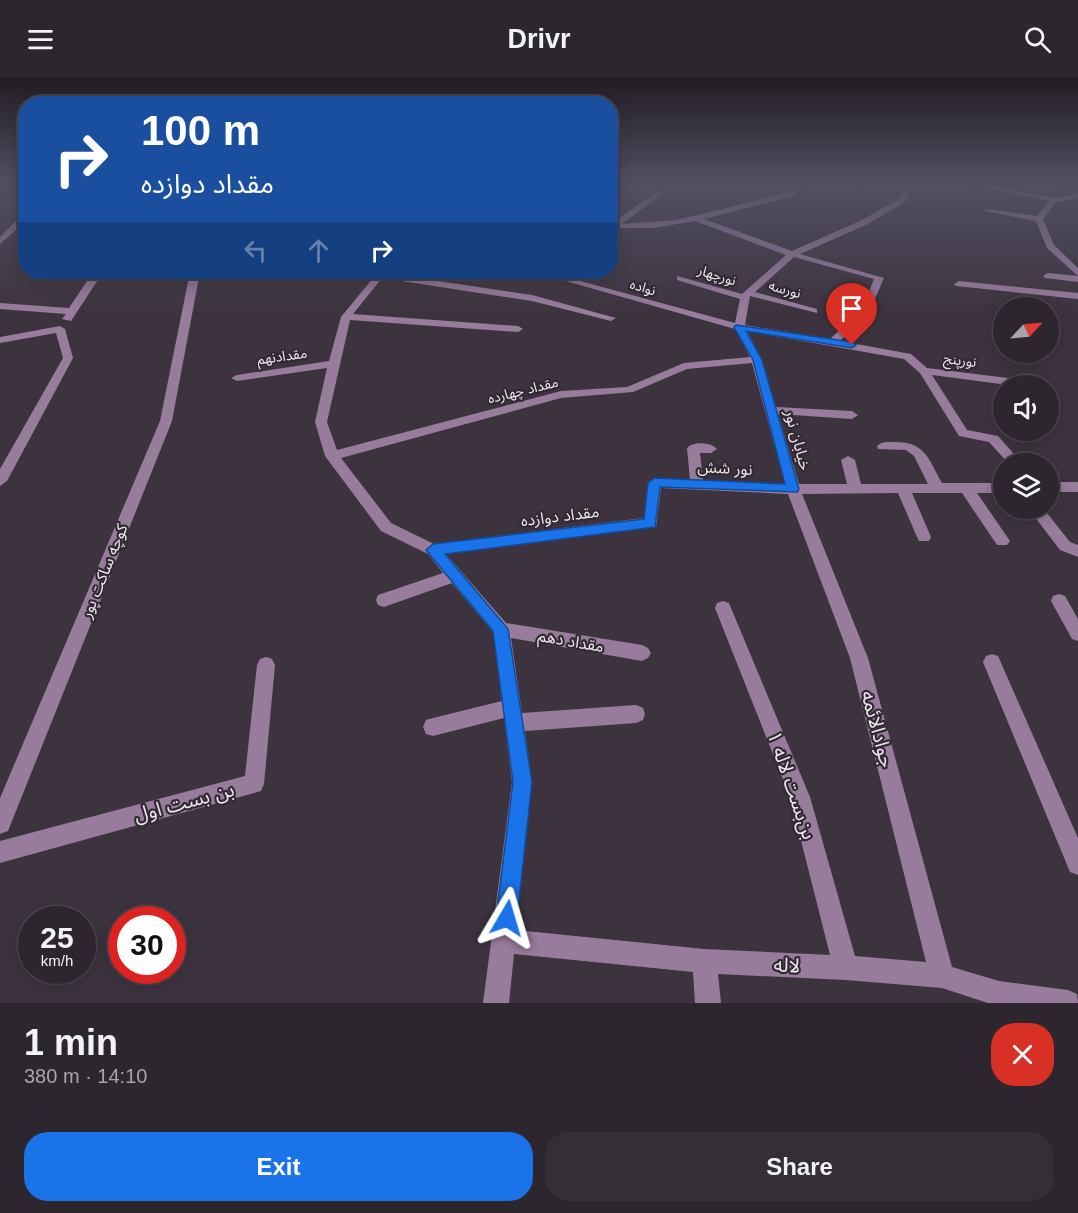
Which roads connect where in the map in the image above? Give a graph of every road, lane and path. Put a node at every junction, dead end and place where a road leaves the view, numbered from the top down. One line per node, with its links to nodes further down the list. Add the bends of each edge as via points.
1 (718, 226): 6 (street)
2 (855, 226): 6 (street)
3 (1042, 226): 7 (street, via 1050,246)
4 (18, 227): 5 (street)
5 (0, 242)
6 (792, 254): 17 (street); 29 (street, via 879,278 866,310)
7 (1078, 273)
8 (1048, 276): 15 (street)
9 (680, 278): 17 (street, نورچهار)
10 (93, 279): 21 (street)
11 (194, 279): 70 (street, کوچه ساکت پور, via 166,421)
12 (375, 279): 23 (street)
13 (416, 279): 24 (street, via 532,298)
14 (564, 279): 25 (street, نواده)
15 (1078, 279)
16 (959, 284): 18 (street)
17 (747, 295): 20 (street, نورسه); 25 (street)
18 (1078, 296)
19 (0, 306): 21 (street)
20 (813, 311)
21 (71, 313): 22 (street); 26 (street)
22 (86, 314)
23 (346, 317): 27 (street); 31 (street)
24 (611, 318)
25 (739, 327): 29 (street, نورپنج); 30 (street, خیابان نور)
26 (60, 329): 28 (street); 42 (street, via 68,358)
27 (518, 329)
28 (0, 340)
29 (833, 342): 32 (street, نورپنج, via 907,356)
30 (758, 360): 35 (street, خیابان نور); 40 (street, مقداد چهارده, via 684,366 629,390 561,395)
31 (332, 364): 33 (street, مقدادنهم); 40 (street, via 321,422)
32 (924, 371): 34 (street, نورپنج); 39 (street, via 963,433 993,439)
33 (237, 378)
34 (993, 379)
35 (771, 410): 36 (street); 51 (street, خیابان نور)
36 (852, 415)
37 (883, 446): 48 (street, via 909,446 919,453)
38 (711, 449): 44 (street, via 693,448)
39 (1006, 453)
40 (332, 456): 56 (street, via 386,527)
41 (848, 460): 52 (street)
42 (0, 481)
43 (655, 483): 44 (street, نور شش); 56 (street, مقداد دوازده, via 651,523)
44 (697, 485): 51 (street, نور شش)
45 (1059, 487): 46 (street)
46 (1078, 487)
47 (903, 488): 48 (street, خیابان نور); 52 (street, خیابان نور); 54 (street)
48 (937, 488): 49 (street, خیابان نور)
49 (966, 488): 50 (street, خیابان نور); 55 (street)
50 (993, 488)
51 (793, 489): 52 (street, خیابان نور); 76 (street, جوادالائمه, via 859,658)
52 (855, 489)
53 (1044, 519): 57 (street, via 1065,546)
54 (924, 537)
55 (1002, 541)
56 (433, 550): 58 (street)
57 (1078, 551)
58 (455, 575): 59 (street); 62 (street)
59 (384, 600)
60 (1059, 601): 63 (street)
61 (723, 608): 75 (street, بن‌بست لاله ۱, via 800,797)
62 (501, 629): 64 (street, مقداد دهم); 68 (street)
63 (1078, 634)
64 (642, 653)
65 (992, 662): 72 (street)
66 (266, 665): 71 (street, بن بست اول, via 254,783)
67 (636, 714): 68 (street)
68 (513, 715): 69 (street); 73 (street, via 522,782)
69 (433, 728)
70 (0, 823)
71 (0, 852)
72 (1078, 864)
73 (504, 940): 74 (street, لاله); 77 (street)
74 (704, 961): 75 (street, لاله); 78 (street)
75 (846, 968): 76 (street, لاله)
76 (942, 976): 79 (street, لاله, via 999,994)
77 (496, 1003)
78 (708, 1003)
79 (1068, 1003)

